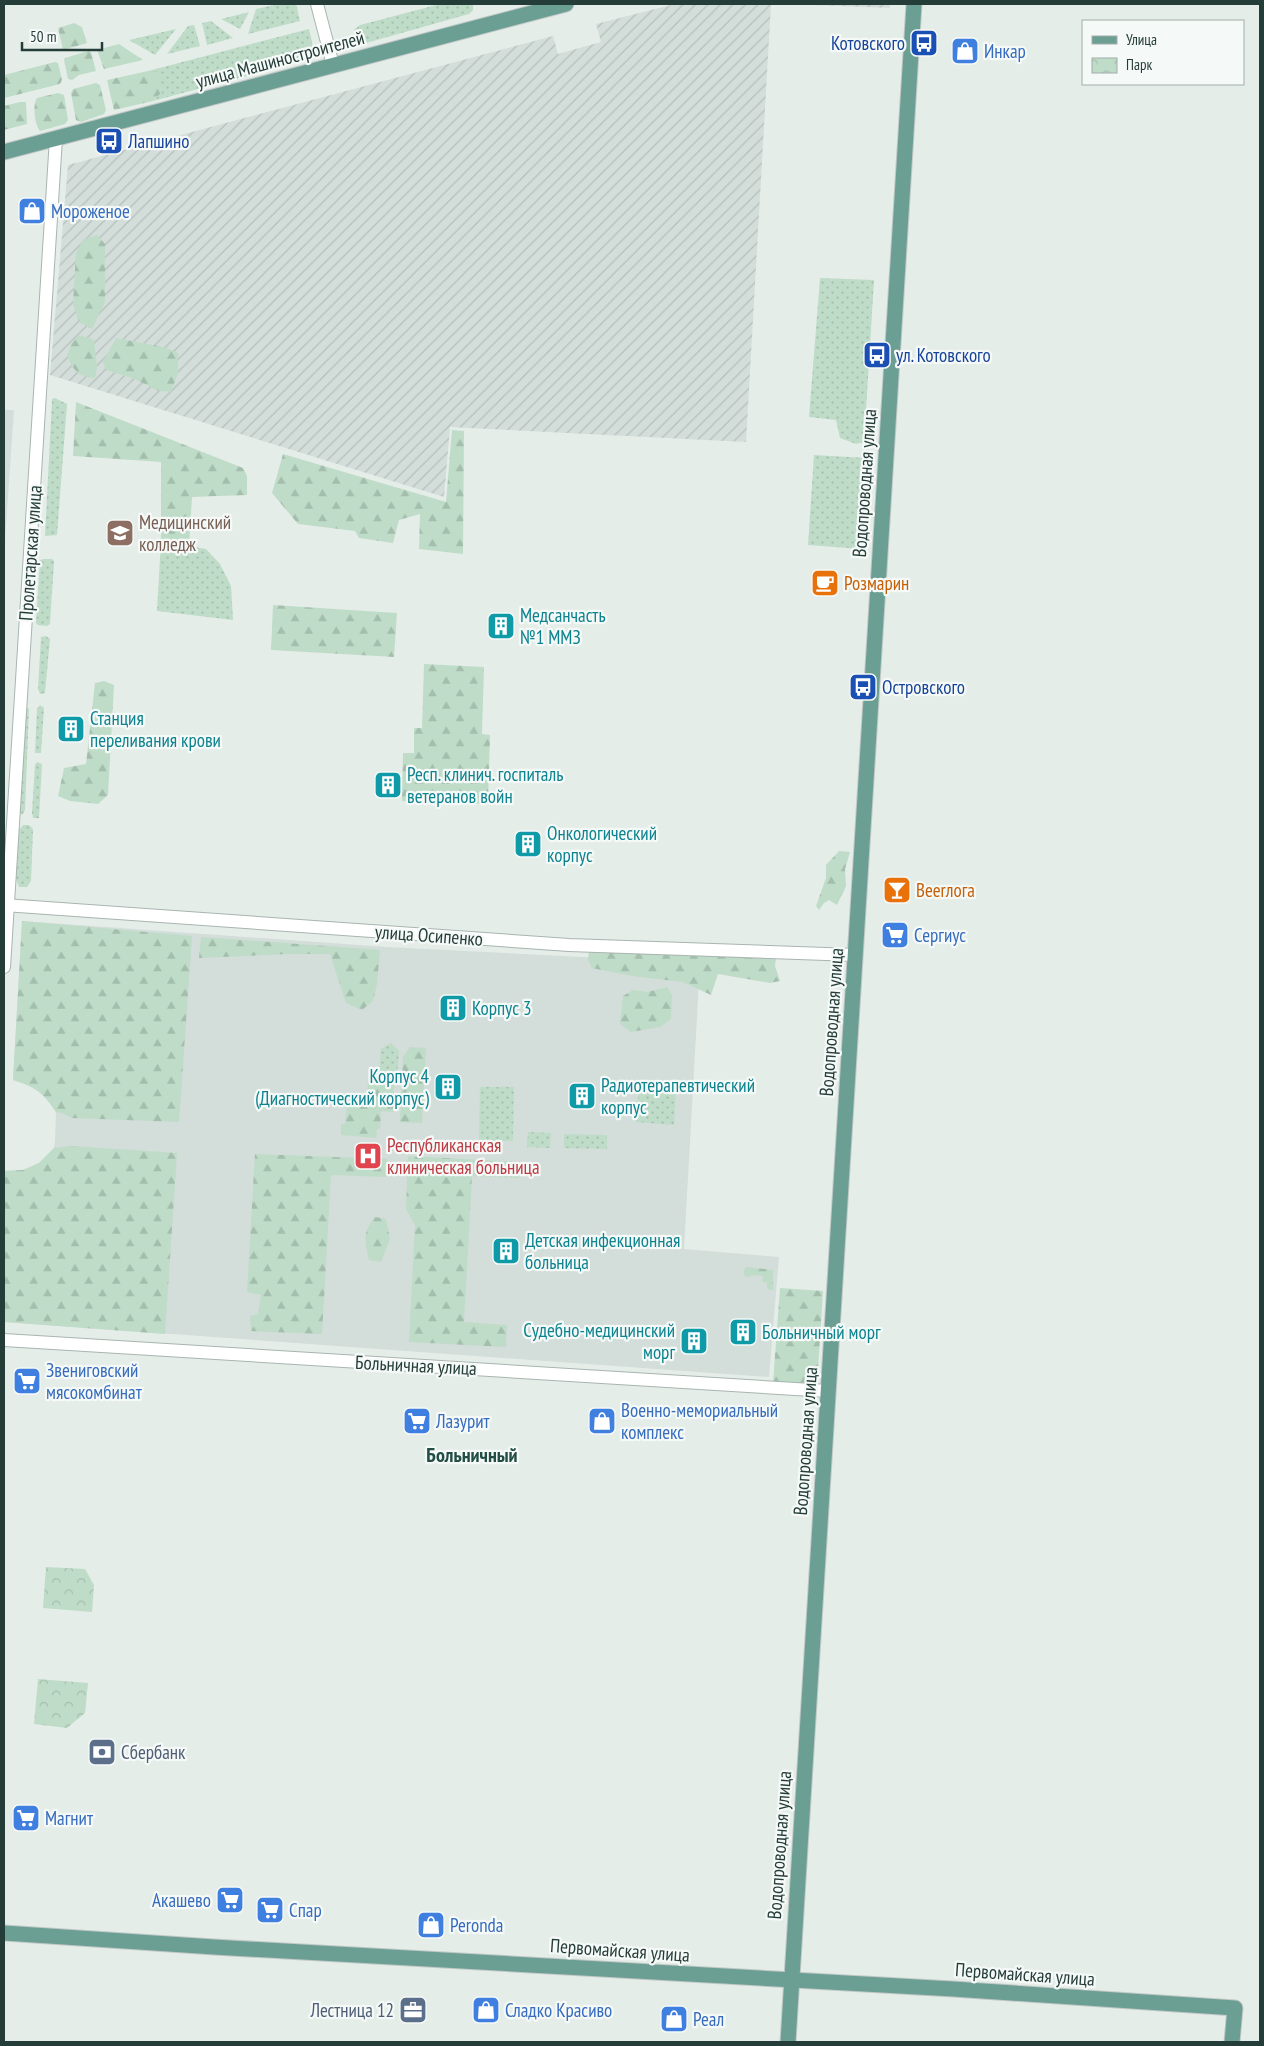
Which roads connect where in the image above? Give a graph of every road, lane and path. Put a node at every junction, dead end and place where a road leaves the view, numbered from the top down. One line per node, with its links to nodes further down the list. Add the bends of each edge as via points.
1 (317, 4): 4 (street)
2 (566, 4): 4 (main road, улица Машиностроителей)
3 (914, 4): 8 (main road, Водопроводная улица)
4 (333, 65): 5 (main road, улица Машиностроителей)
5 (56, 138): 6 (main road, улица Машиностроителей); 7 (street, Пролетарская улица)
6 (4, 152)
7 (6, 905): 8 (street, улица Осипенко, via 569,945); 9 (street, Пролетарская улица)
8 (855, 955): 11 (main road, Водопроводная улица)
9 (4, 967)
10 (4, 1340): 11 (street, Больничная улица)
11 (828, 1391): 13 (main road, Водопроводная улица)
12 (4, 1932): 13 (main road, Первомайская улица)
13 (791, 1980): 14 (main road, Водопроводная улица); 15 (main road, Первомайская улица, via 1235,2008)
14 (788, 2042)
15 (1232, 2042)

